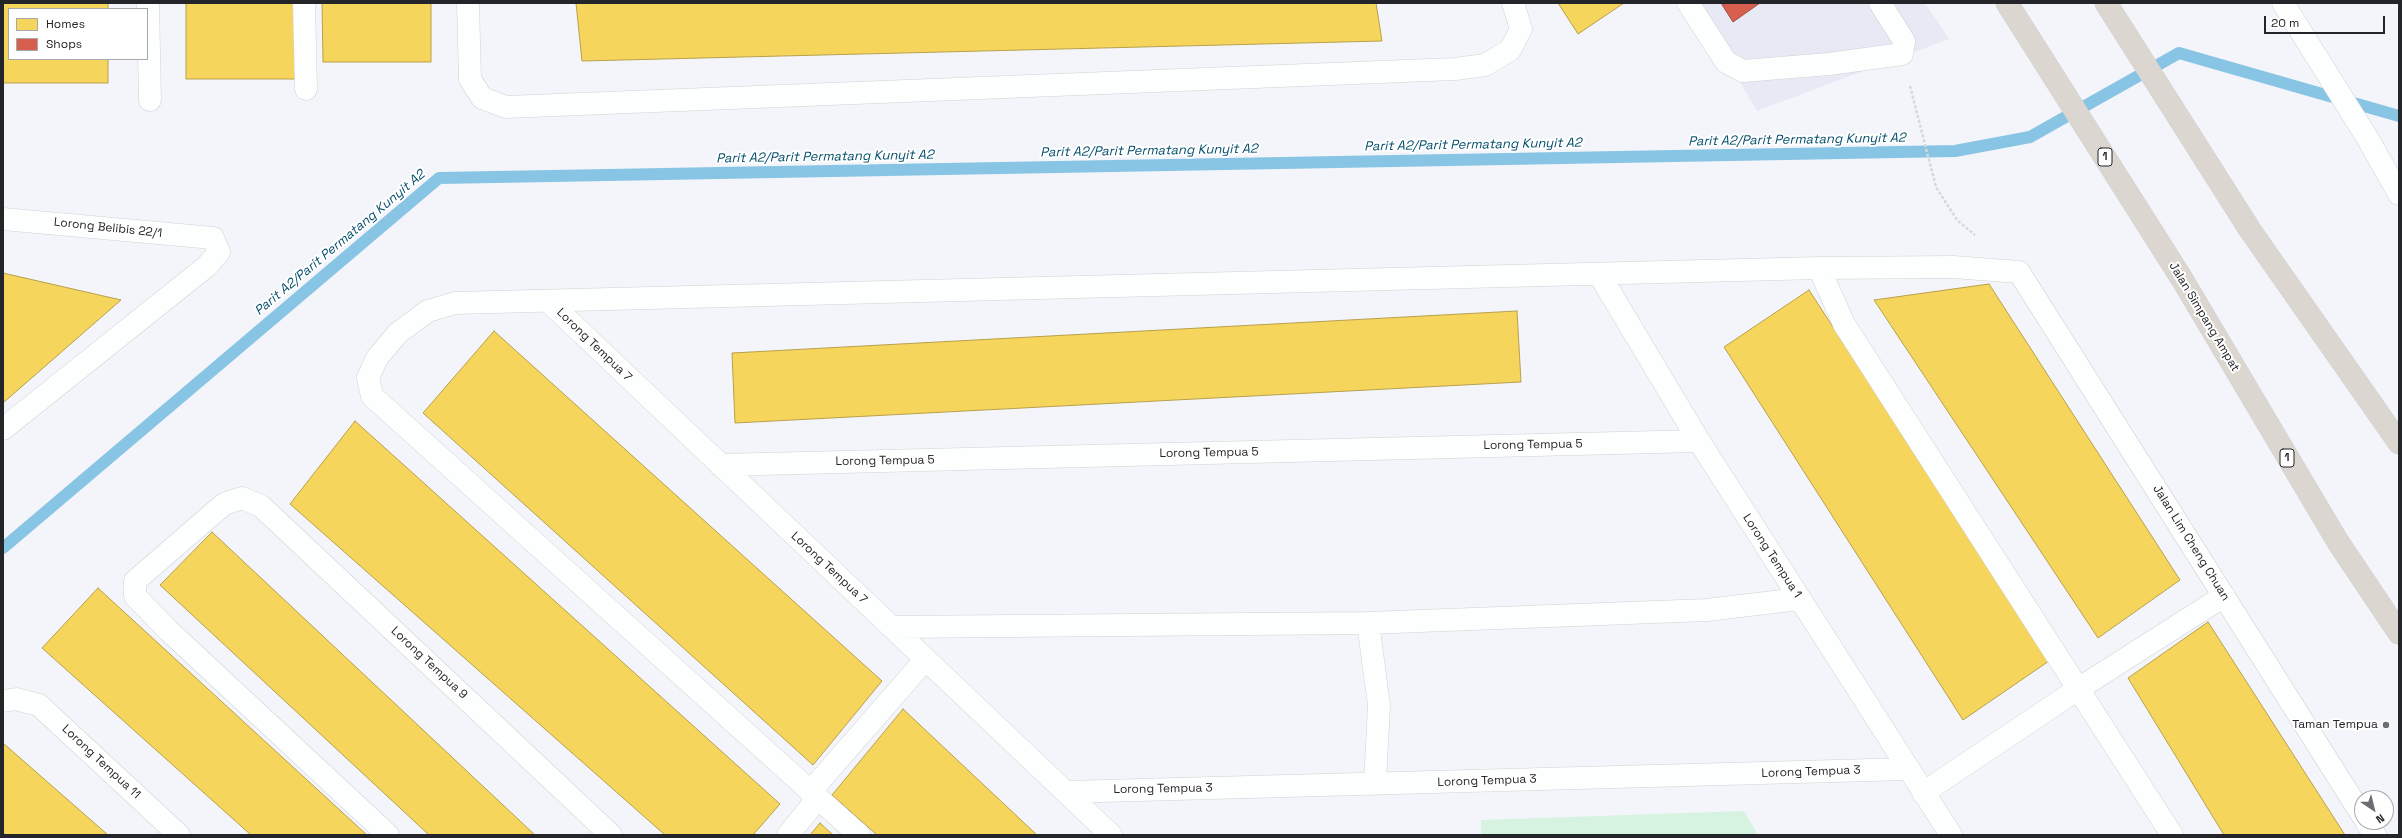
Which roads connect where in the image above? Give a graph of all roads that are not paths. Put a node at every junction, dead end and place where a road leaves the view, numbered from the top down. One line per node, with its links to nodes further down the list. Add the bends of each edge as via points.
1 (148, 3): 11 (street)
2 (304, 3): 10 (street)
3 (468, 3): 4 (street, via 470,79 482,98 506,107 1455,69 1485,65 1510,50 1521,29)
4 (1513, 3)
5 (1688, 3): 6 (street, via 1726,62 1743,70 1829,64 1902,54 1904,41)
6 (1880, 3)
7 (2007, 3): 25 (highway, Jalan Simpang Ampat / 1, via 2182,279 2338,542)
8 (2106, 3): 19 (highway, via 2250,230)
9 (2287, 9): 12 (street)
10 (306, 89)
11 (150, 100)
12 (2399, 194)
13 (3, 219): 17 (street, Lorong Belibis 22/1, via 213,238 218,252 207,266)
14 (1819, 268): 15 (street); 21 (street, Jalan Lim Cheng Chuan, via 1953,266 2019,272); 27 (street, via 1844,324)
15 (1599, 274): 16 (street); 18 (street, Lorong Tempua 1)
16 (548, 301): 20 (street, Lorong Tempua 7); 33 (street, via 454,303 428,311 398,333 377,358 368,378 372,396)
17 (3, 430)
18 (1699, 441): 20 (street, Lorong Tempua 5); 22 (street, Lorong Tempua 1)
19 (2399, 443)
20 (720, 465): 24 (street, Lorong Tempua 7)
21 (2224, 596): 27 (street); 34 (street, Jalan Lim Cheng Chuan)
22 (1799, 599): 23 (street, via 1707,610); 29 (street, Lorong Tempua 1)
23 (1368, 624): 24 (street); 30 (street, via 1379,705)
24 (892, 627): 26 (street, Lorong Tempua 7)
25 (2399, 633)
26 (925, 660): 31 (street, Lorong Tempua 7); 33 (street)
27 (2078, 689): 32 (street); 42 (street)
28 (10, 700): 35 (street, Lorong Tempua 11, via 39,705)
29 (1908, 769): 30 (street, Lorong Tempua 3); 32 (street, Lorong Tempua 1)
30 (1375, 784): 31 (street, Lorong Tempua 3)
31 (1066, 792): 40 (street, Lorong Tempua 7)
32 (1923, 793): 41 (street, Lorong Tempua 1)
33 (814, 795): 38 (street); 39 (street)
34 (2354, 802)
35 (179, 835)
36 (388, 835): 37 (street, Lorong Tempua 9, via 169,631 135,596 135,581 224,504 242,498 262,506)
37 (611, 835)
38 (788, 835)
39 (859, 835)
40 (1111, 835)
41 (1951, 835)
42 (2172, 835)

